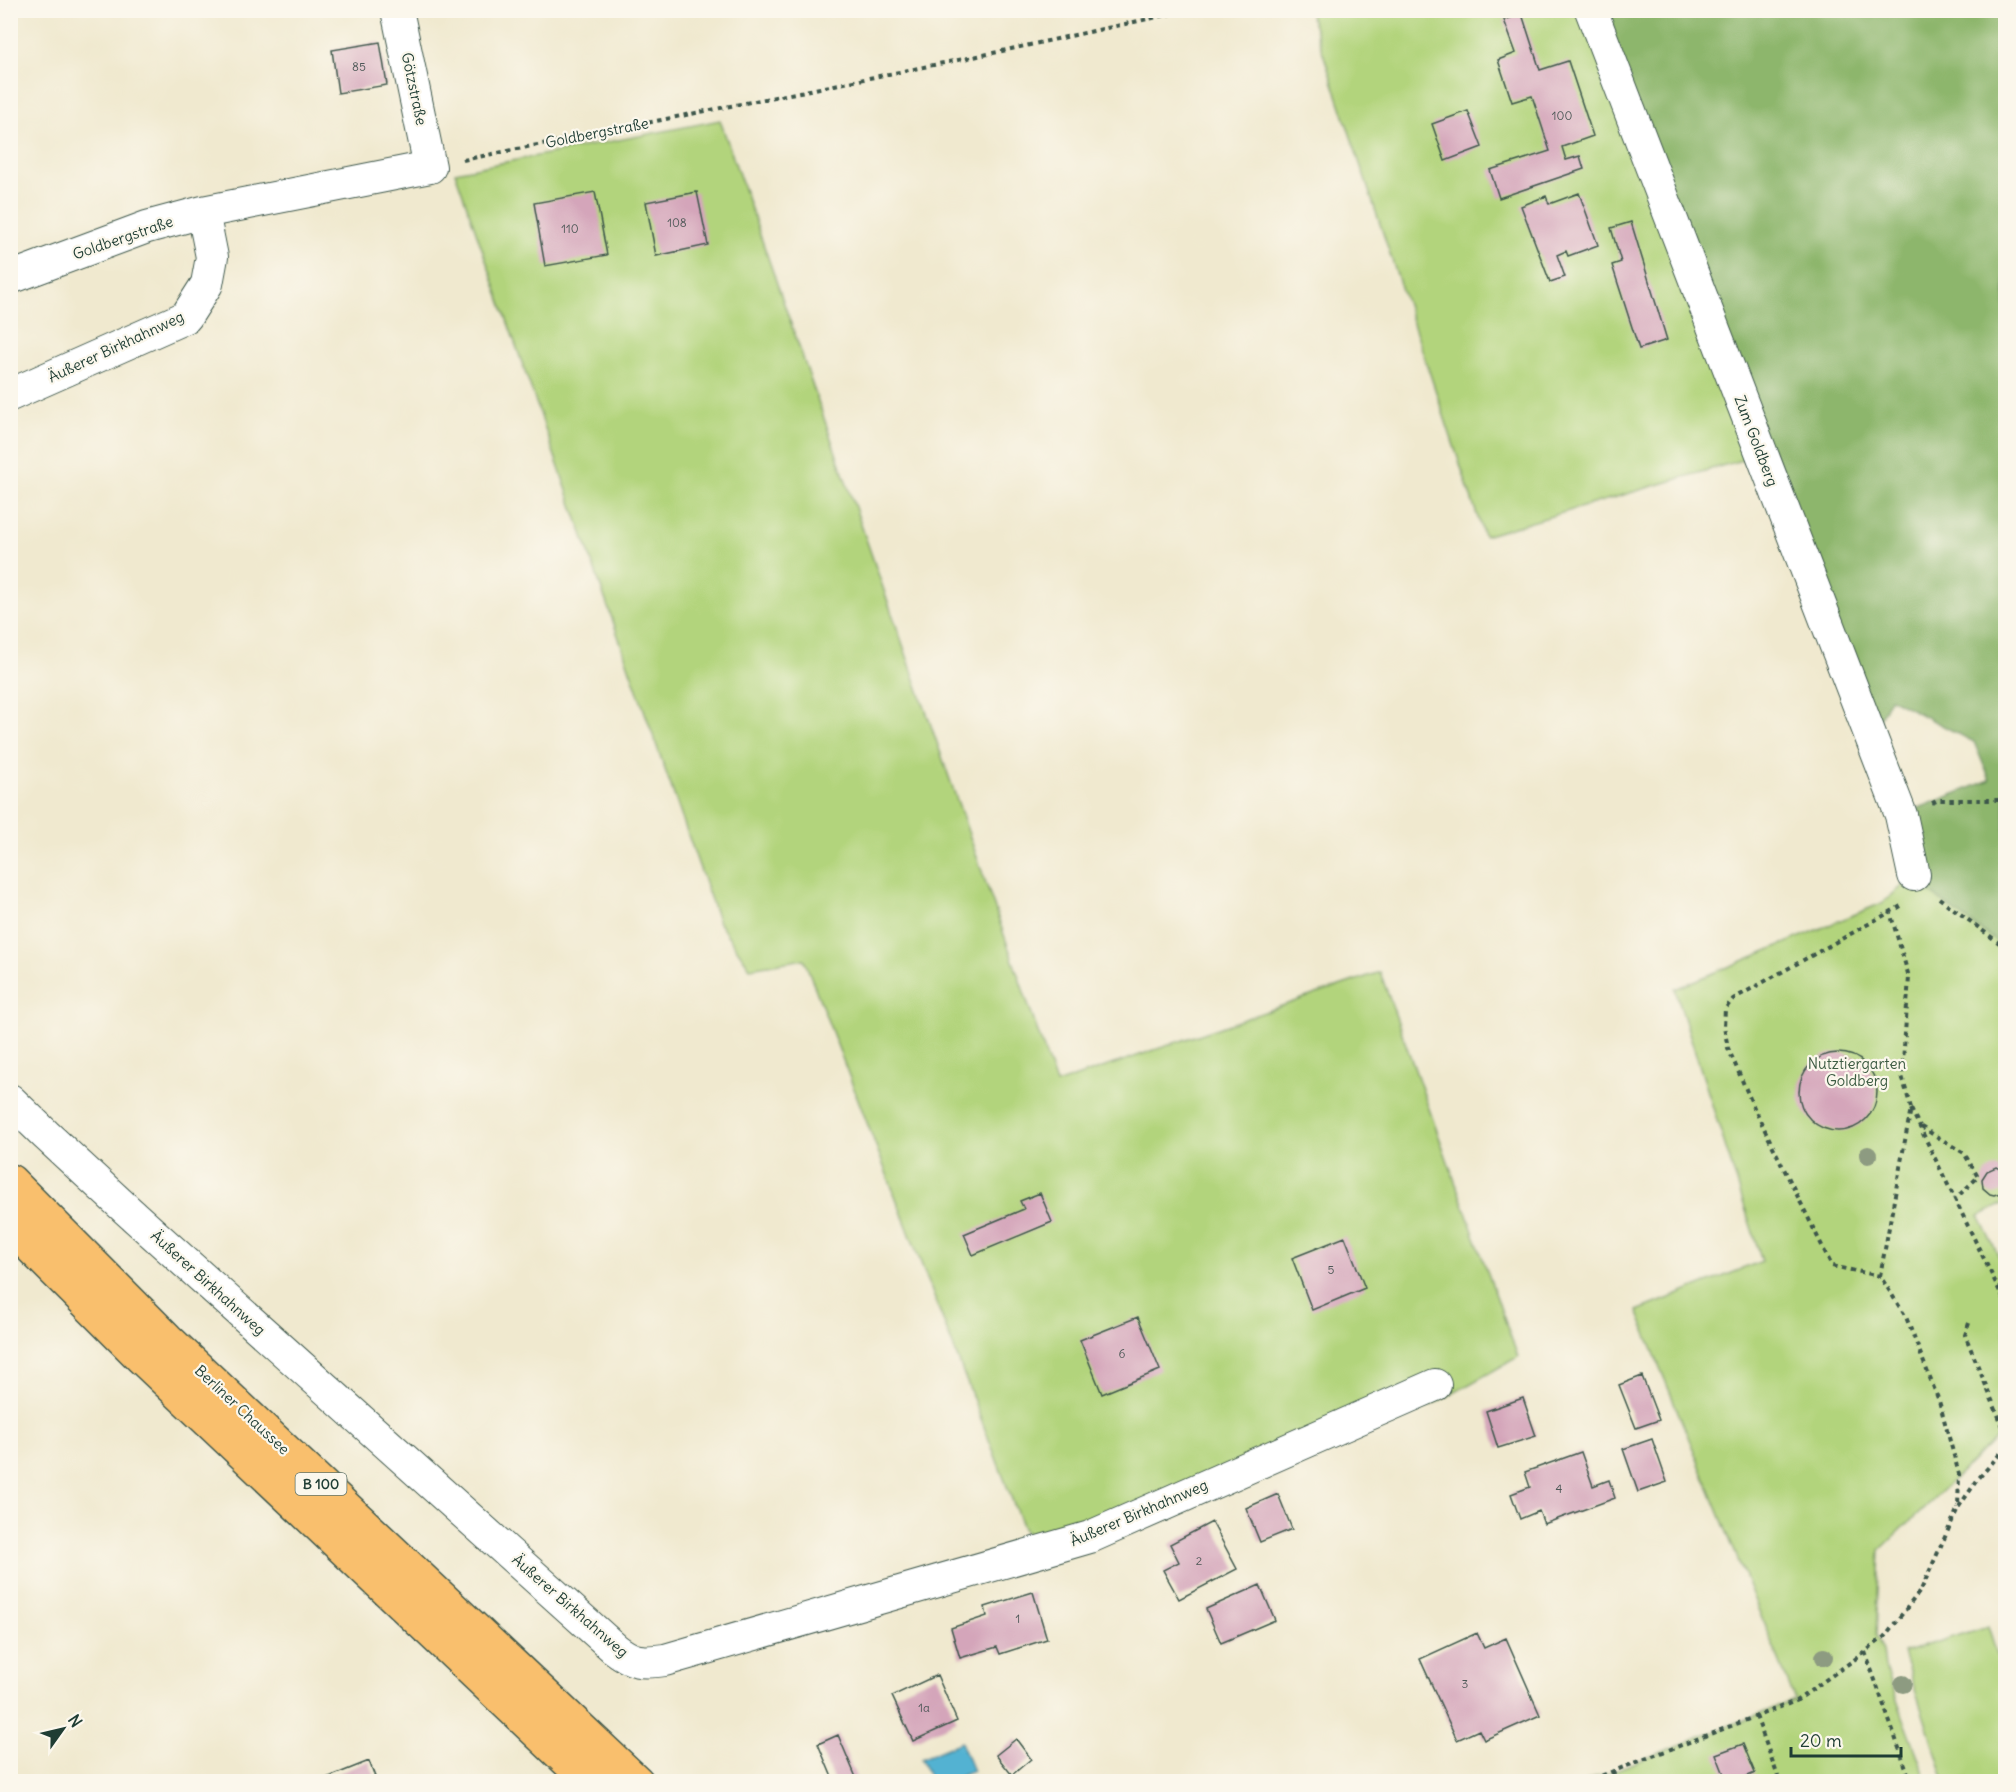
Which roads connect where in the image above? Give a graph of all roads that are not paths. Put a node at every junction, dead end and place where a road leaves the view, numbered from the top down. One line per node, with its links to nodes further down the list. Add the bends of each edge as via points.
1 (398, 10): 3 (street, Götzstraße)
2 (1591, 10): 7 (street, Zum Goldberg, via 1901,815)
3 (430, 167): 4 (street, Goldbergstraße)
4 (203, 212): 5 (street, Goldbergstraße, via 147,227); 6 (street, Äußerer Birkhahnweg, via 212,257 207,284 186,317)
5 (10, 278)
6 (10, 395)
7 (1911, 888)
8 (10, 1101): 11 (street, Äußerer Birkhahnweg, via 614,1648 642,1663 665,1660 1090,1537)
9 (10, 1181): 13 (highway, Berliner Chaussee / B 100, via 167,1339)
10 (10, 1226): 12 (highway, Berliner Chaussee / B 100, via 150,1366)
11 (1435, 1385)
12 (590, 1782)
13 (637, 1782)

